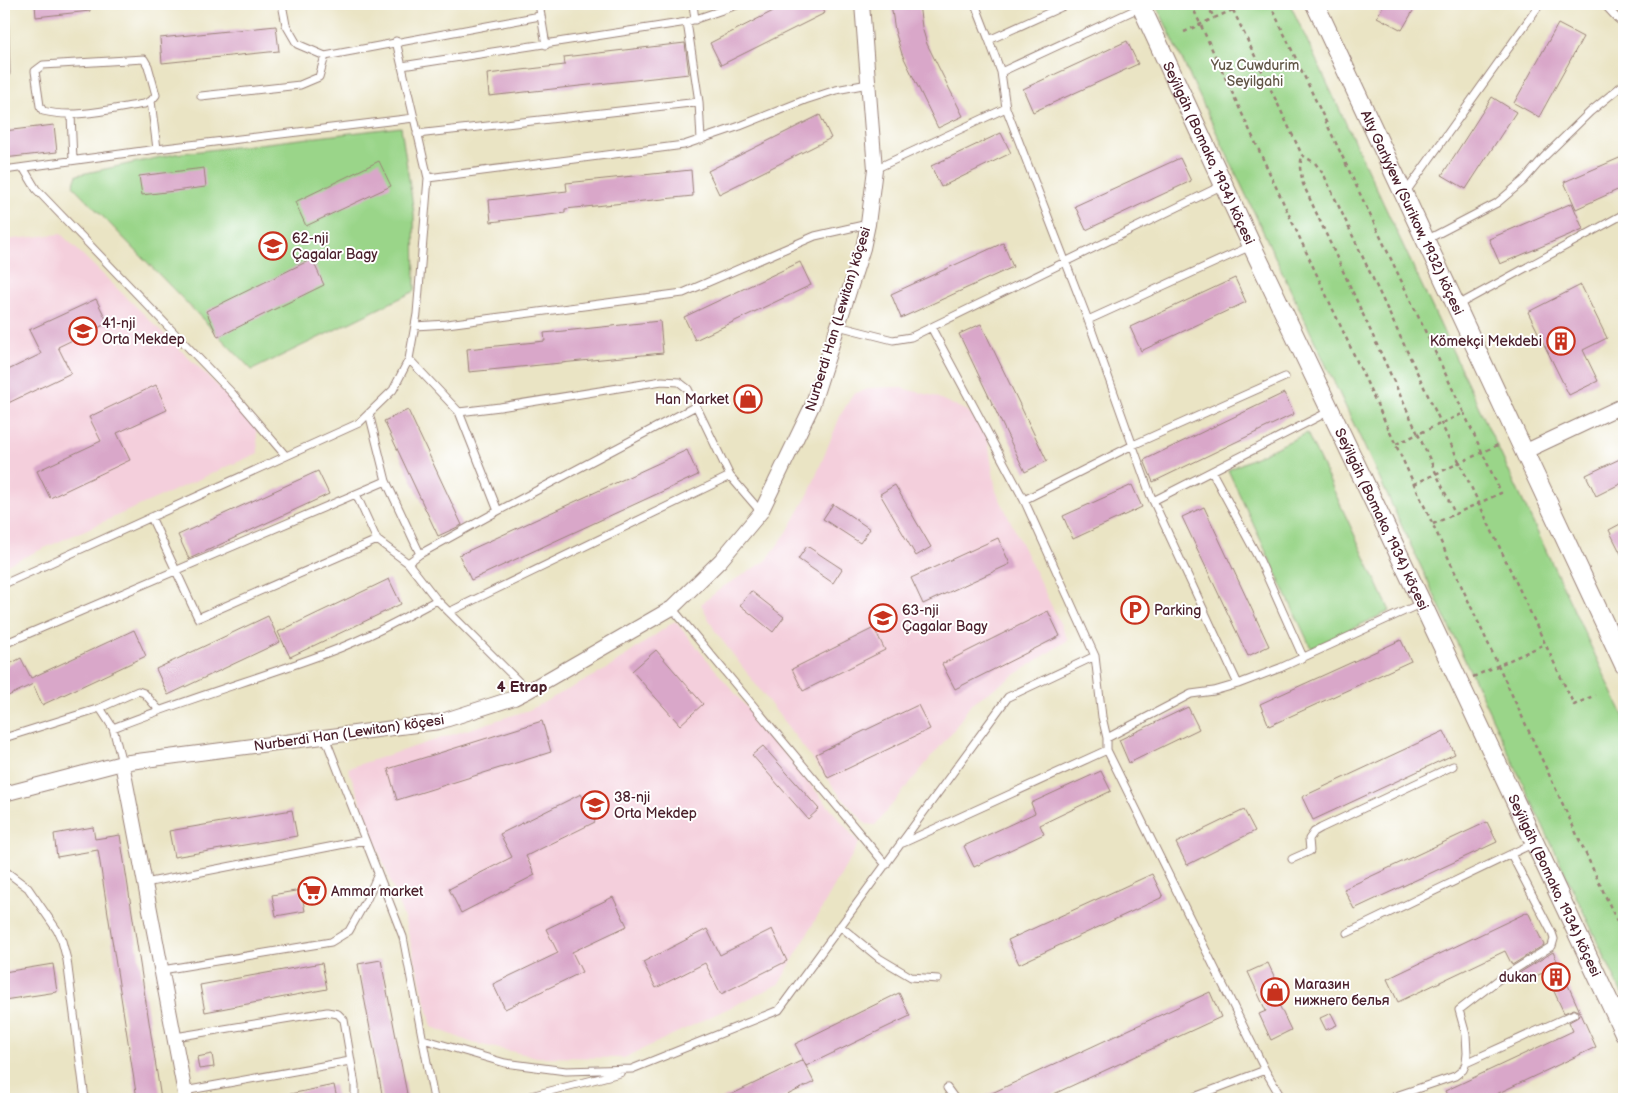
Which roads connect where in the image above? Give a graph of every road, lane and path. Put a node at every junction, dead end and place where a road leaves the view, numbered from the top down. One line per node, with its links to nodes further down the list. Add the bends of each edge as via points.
1 (4, 4): 31 (lane)
2 (282, 4): 28 (lane, via 286,25 297,44)
3 (539, 4): 18 (lane)
4 (693, 4): 20 (lane)
5 (740, 4): 20 (lane)
6 (862, 4): 32 (street, Nurberdi Han (Lewitan) köçesi)
7 (975, 4): 25 (lane)
8 (1068, 4): 25 (lane)
9 (1191, 4): 22 (path)
10 (1207, 4): 19 (path)
11 (1230, 4): 17 (path)
12 (1270, 4): 68 (path)
13 (1540, 4): 50 (lane)
14 (1604, 4): 23 (lane)
15 (1141, 5): 30 (lane); 49 (street, Seýilgäh (Bomako, 1934) köçesi)
16 (1319, 7): 50 (street, Alty Garlyýew (Surikow, 1932) köçesi)
17 (1233, 10): 19 (path); 43 (path)
18 (540, 16): 26 (lane); 27 (lane)
19 (1214, 18): 22 (path)
20 (695, 20): 21 (lane)
21 (687, 22): 27 (lane); 36 (lane)
22 (1200, 24): 24 (path); 71 (path)
23 (1624, 24)
24 (1184, 32)
25 (989, 40): 30 (lane)
26 (396, 41): 28 (lane); 29 (lane)
27 (546, 45): 29 (lane)
28 (324, 56): 34 (lane, via 319,77 300,85)
29 (402, 66): 39 (lane)
30 (1001, 72): 37 (lane)
31 (6, 73)
32 (868, 84): 41 (lane, via 805,100); 46 (street, Nurberdi Han (Lewitan) köçesi)
33 (1624, 84): 53 (lane, via 1590,112 1497,203)
34 (201, 96)
35 (152, 101): 38 (lane); 38 (lane, via 156,95 144,59 37,68 42,111); 42 (lane)
36 (699, 102): 40 (lane); 41 (lane)
37 (1006, 108): 46 (lane); 55 (lane)
38 (71, 115): 44 (lane)
39 (414, 118): 40 (lane); 42 (lane)
40 (417, 134): 48 (lane)
41 (701, 140): 48 (lane, via 661,149)
42 (157, 149): 44 (lane)
43 (1302, 155): 69 (path, via 1316,163 1324,175); 70 (path, via 1303,184)
44 (73, 160): 45 (lane)
45 (24, 169): 47 (lane); 76 (lane, via 36,189 232,393)
46 (875, 169): 52 (street, Nurberdi Han (Lewitan) köçesi)
47 (4, 170)
48 (428, 178): 58 (lane)
49 (1224, 184): 54 (street, Seýilgäh (Bomako, 1934) köçesi); 55 (lane)
50 (1404, 194): 53 (street, Alty Garlyýew (Surikow, 1932) köçesi)
51 (1624, 214): 56 (lane)
52 (868, 224): 58 (lane, via 815,236 683,294); 59 (street, Nurberdi Han (Lewitan) köçesi)
53 (1426, 241): 56 (street, Alty Garlyýew (Surikow, 1932) köçesi)
54 (1252, 246): 57 (lane); 65 (street, Seýilgäh (Bomako, 1934) köçesi)
55 (1065, 261): 57 (lane); 60 (lane)
56 (1456, 306): 74 (street, Alty Garlyýew (Surikow, 1932) köçesi)
57 (1088, 320): 73 (lane)
58 (415, 326): 61 (lane)
59 (838, 326): 60 (lane, via 892,340); 88 (street, Nurberdi Han (Lewitan) köçesi, via 812,406)
60 (931, 327): 84 (lane)
61 (409, 360): 66 (lane); 67 (lane, via 393,390)
62 (1285, 377): 73 (lane)
63 (1624, 405): 74 (street)
64 (696, 406): 66 (lane, via 688,389 678,382 662,381); 80 (lane); 87 (lane)
65 (1330, 411): 78 (lane); 98 (street, Seýilgäh (Bomako, 1934) köçesi)
66 (458, 412): 87 (lane)
67 (369, 413): 76 (lane, via 359,423); 81 (lane)
68 (1464, 413): 69 (path); 75 (path)
69 (1441, 424): 70 (path); 77 (path)
70 (1418, 434): 71 (path); 79 (path)
71 (1396, 444): 82 (path)
72 (1500, 444): 75 (path)
73 (1133, 445): 84 (lane); 85 (lane)
74 (1524, 452): 105 (street, Alty Garlyýew (Surikow, 1932) köçesi)
75 (1482, 453): 77 (path); 86 (path, via 1501,492)
76 (285, 456): 90 (lane)
77 (1460, 463): 79 (path); 86 (path)
78 (1212, 472): 85 (lane); 104 (lane, via 1260,561)
79 (1437, 474): 82 (path); 89 (path)
80 (730, 476): 88 (lane); 100 (lane)
81 (386, 481): 83 (lane); 93 (lane)
82 (1414, 484): 91 (path)
83 (356, 494): 92 (lane); 95 (lane)
84 (1024, 500): 103 (lane)
85 (1153, 501): 108 (lane)
86 (1478, 503): 89 (path); 102 (path)
87 (498, 511): 93 (lane)
88 (761, 512): 99 (street, Nurberdi Han (Lewitan) köçesi, via 721,560)
89 (1455, 514): 91 (path)
90 (151, 517): 95 (lane); 96 (lane)
91 (1432, 524): 106 (path)
92 (377, 540): 94 (lane); 95 (lane, via 198,618)
93 (420, 554): 94 (lane)
94 (408, 563): 97 (lane)
95 (177, 570): 101 (lane)
96 (4, 584)
97 (437, 600): 100 (lane); 112 (lane, via 328,653)
98 (1422, 603): 104 (lane); 122 (street, Seýilgäh (Bomako, 1934) köçesi)
99 (672, 608): 109 (street, Nurberdi Han (Lewitan) köçesi); 126 (lane)
100 (449, 612): 109 (lane)
101 (4, 644)
102 (1545, 644): 106 (path); 110 (path, via 1574,705)
103 (1095, 656): 116 (lane); 123 (lane, via 1008,697)
104 (1303, 657): 108 (lane)
105 (1624, 664)
106 (1498, 665): 107 (path); 132 (path)
107 (1470, 678)
108 (1238, 684): 116 (lane, via 1191,694)
109 (528, 691): 114 (street, Nurberdi Han (Lewitan) köçesi, via 439,722)
110 (1595, 695)
111 (100, 708): 112 (lane, via 138,691 144,693); 113 (lane); 115 (lane)
112 (159, 710): 113 (lane)
113 (113, 728): 118 (lane)
114 (324, 737): 118 (street, Nurberdi Han (Lewitan) köçesi); 121 (lane)
115 (4, 738)
116 (1107, 738): 117 (lane)
117 (1107, 750): 123 (lane); 142 (lane)
118 (122, 763): 120 (street, Nurberdi Han (Lewitan) köçesi); 129 (street)
119 (1453, 766): 125 (lane, via 1314,832 1309,839 1310,851)
120 (4, 794)
121 (365, 840): 128 (lane); 129 (lane)
122 (1534, 842): 124 (lane); 136 (street, Seýilgäh (Bomako, 1934) köçesi)
123 (903, 844): 126 (lane)
124 (1511, 854): 131 (lane); 140 (lane, via 1552,933 1553,944 1459,1010 1466,1035)
125 (1292, 859)
126 (886, 865): 130 (lane)
127 (4, 870): 145 (lane, via 28,888 62,941 68,960)
128 (378, 874): 133 (lane, via 349,931 331,942); 138 (lane, via 403,937)
129 (145, 883): 133 (street)
130 (840, 926): 134 (lane, via 879,958 911,977); 141 (lane, via 779,1010)
131 (1347, 933)
132 (1624, 936)
133 (162, 970): 137 (street)
134 (938, 979)
135 (1574, 1014): 140 (lane)
136 (1624, 1033)
137 (175, 1037): 139 (lane, via 335,1013 344,1020); 144 (street)
138 (423, 1039): 141 (lane, via 505,1063 566,1071); 147 (lane)
139 (350, 1061): 144 (lane); 146 (lane)
140 (1466, 1063): 152 (lane, via 1455,1076)
141 (632, 1070): 148 (lane)
142 (1265, 1070): 150 (lane); 151 (lane)
143 (947, 1088): 149 (lane)
144 (185, 1095)
145 (85, 1099)
146 (355, 1099)
147 (434, 1099)
148 (519, 1099)
149 (955, 1099)
150 (1188, 1099)
151 (1282, 1099)
152 (1387, 1099)

